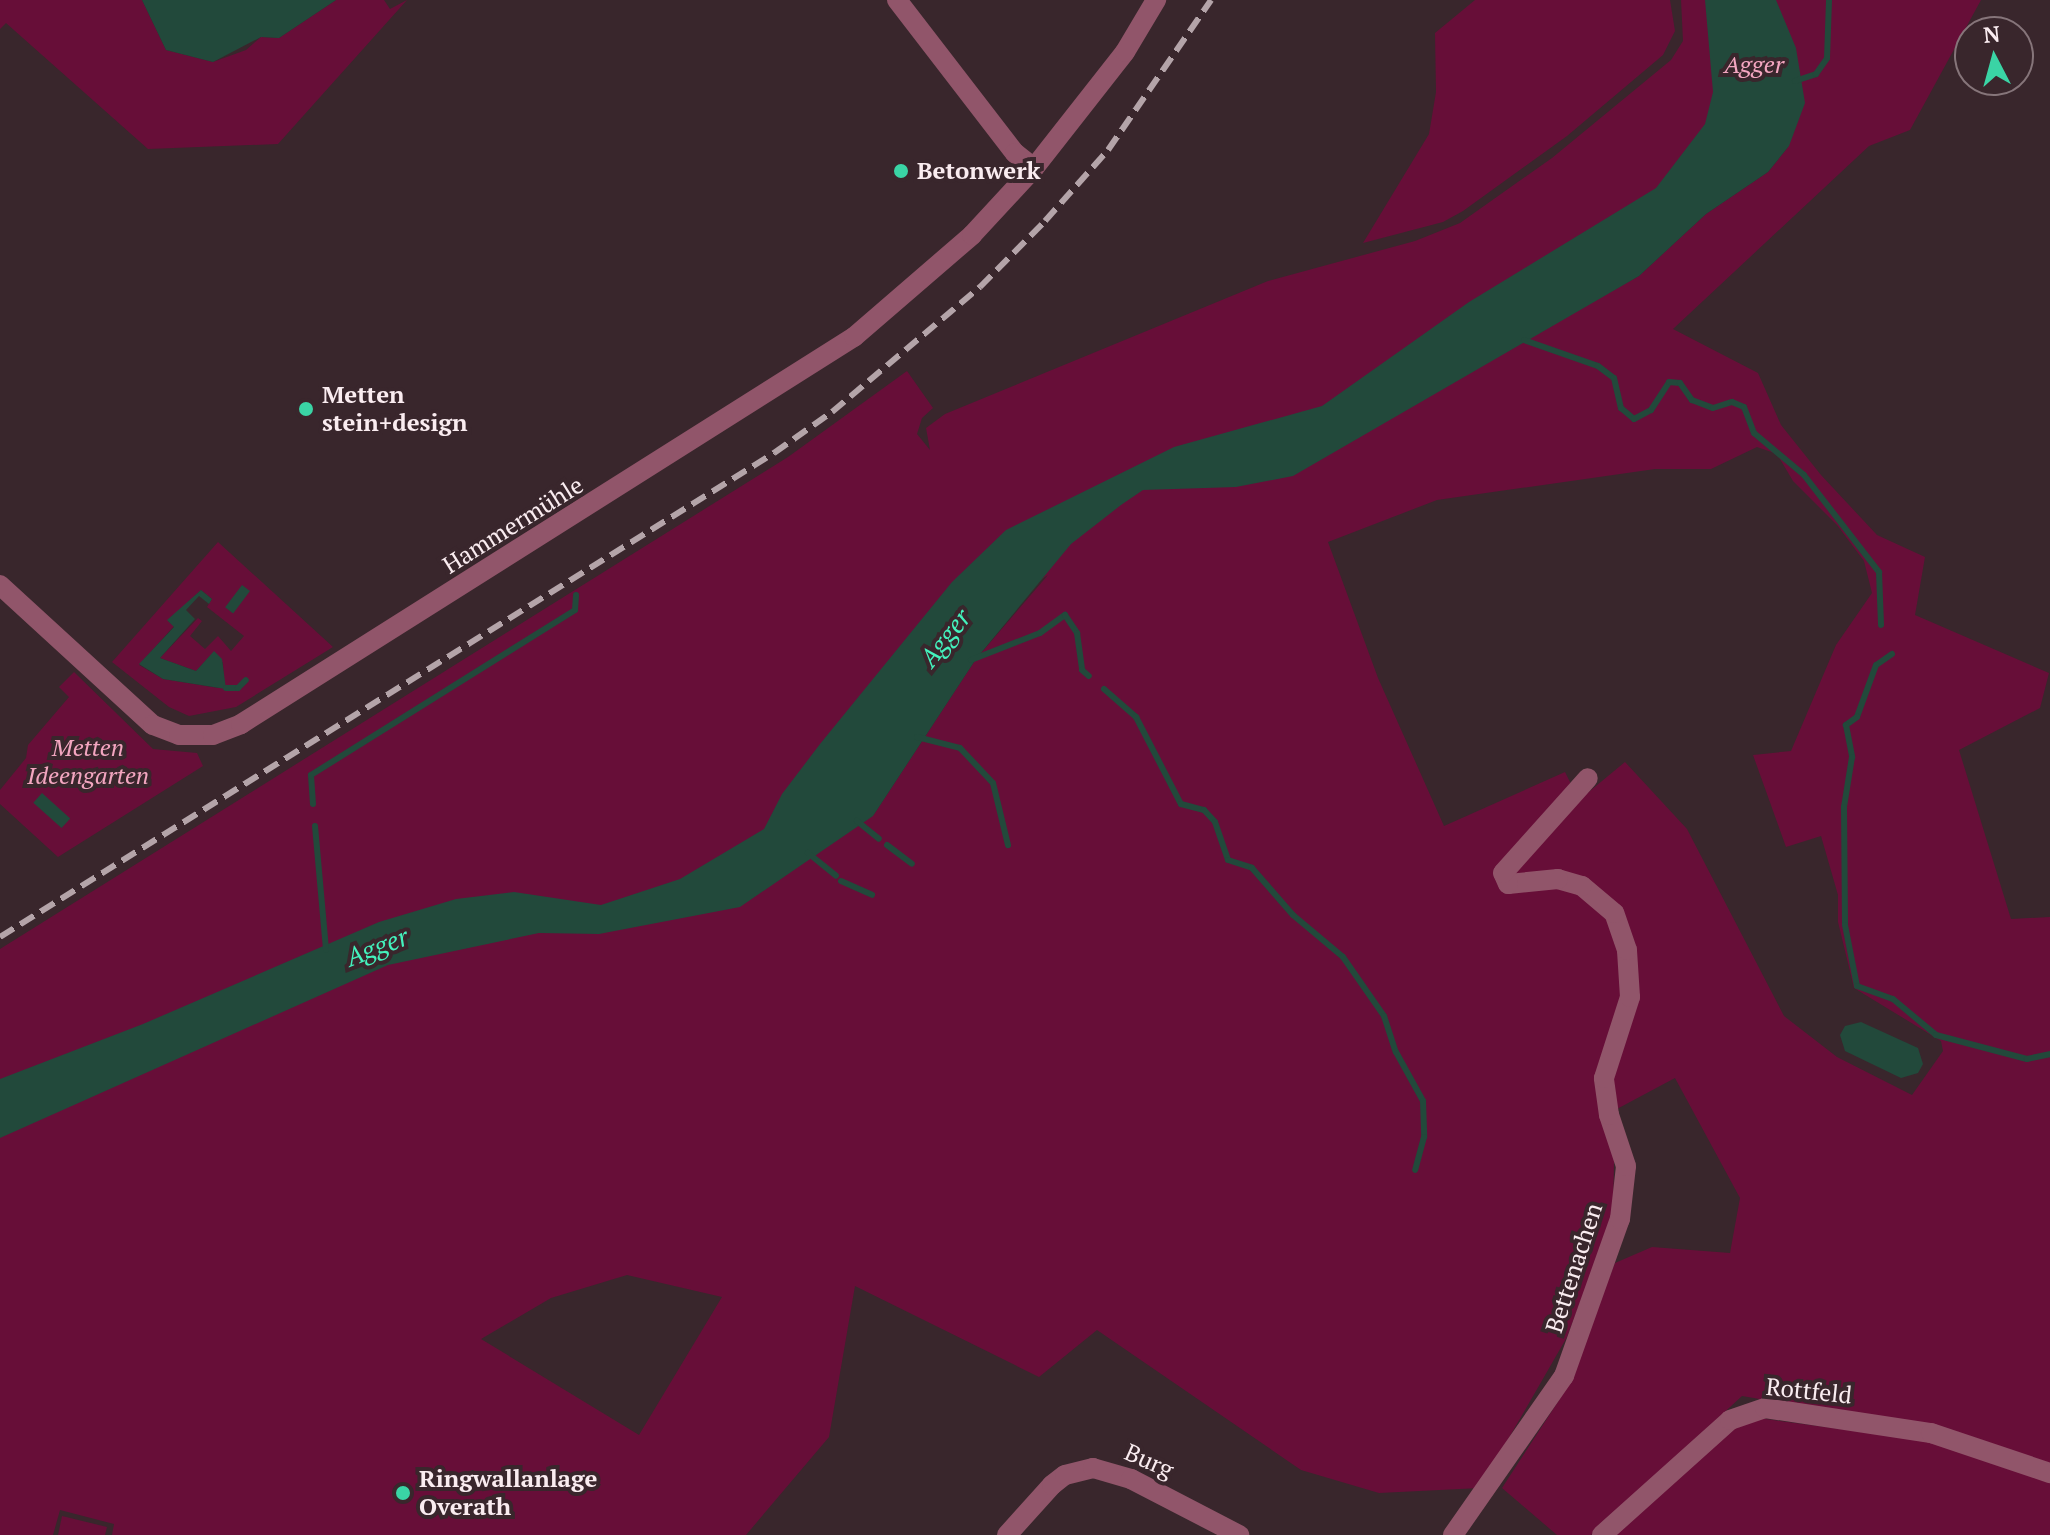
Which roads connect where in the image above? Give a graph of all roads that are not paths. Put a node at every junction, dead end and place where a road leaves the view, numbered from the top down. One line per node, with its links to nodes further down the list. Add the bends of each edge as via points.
1 (897, 0): 3 (street, via 1015,153)
2 (1156, 0): 3 (street, Hammermühle, via 1125,52)
3 (1034, 168): 4 (street, Hammermühle, via 972,235 854,337 241,724 213,735 179,735 153,725)
4 (0, 585)
5 (1588, 778): 9 (street, Bettenachen, via 1503,873 1508,884 1558,879 1582,886 1614,913 1627,950 1630,997 1604,1078 1609,1115 1626,1166 1620,1219 1564,1376)
6 (2050, 1473): 10 (street, Rottfeld, via 1931,1433 1765,1408 1730,1420)
7 (1007, 1535): 8 (street, Burg, via 1052,1485 1065,1475 1093,1468 1123,1475)
8 (1239, 1535)
9 (1453, 1535)
10 (1602, 1535)

